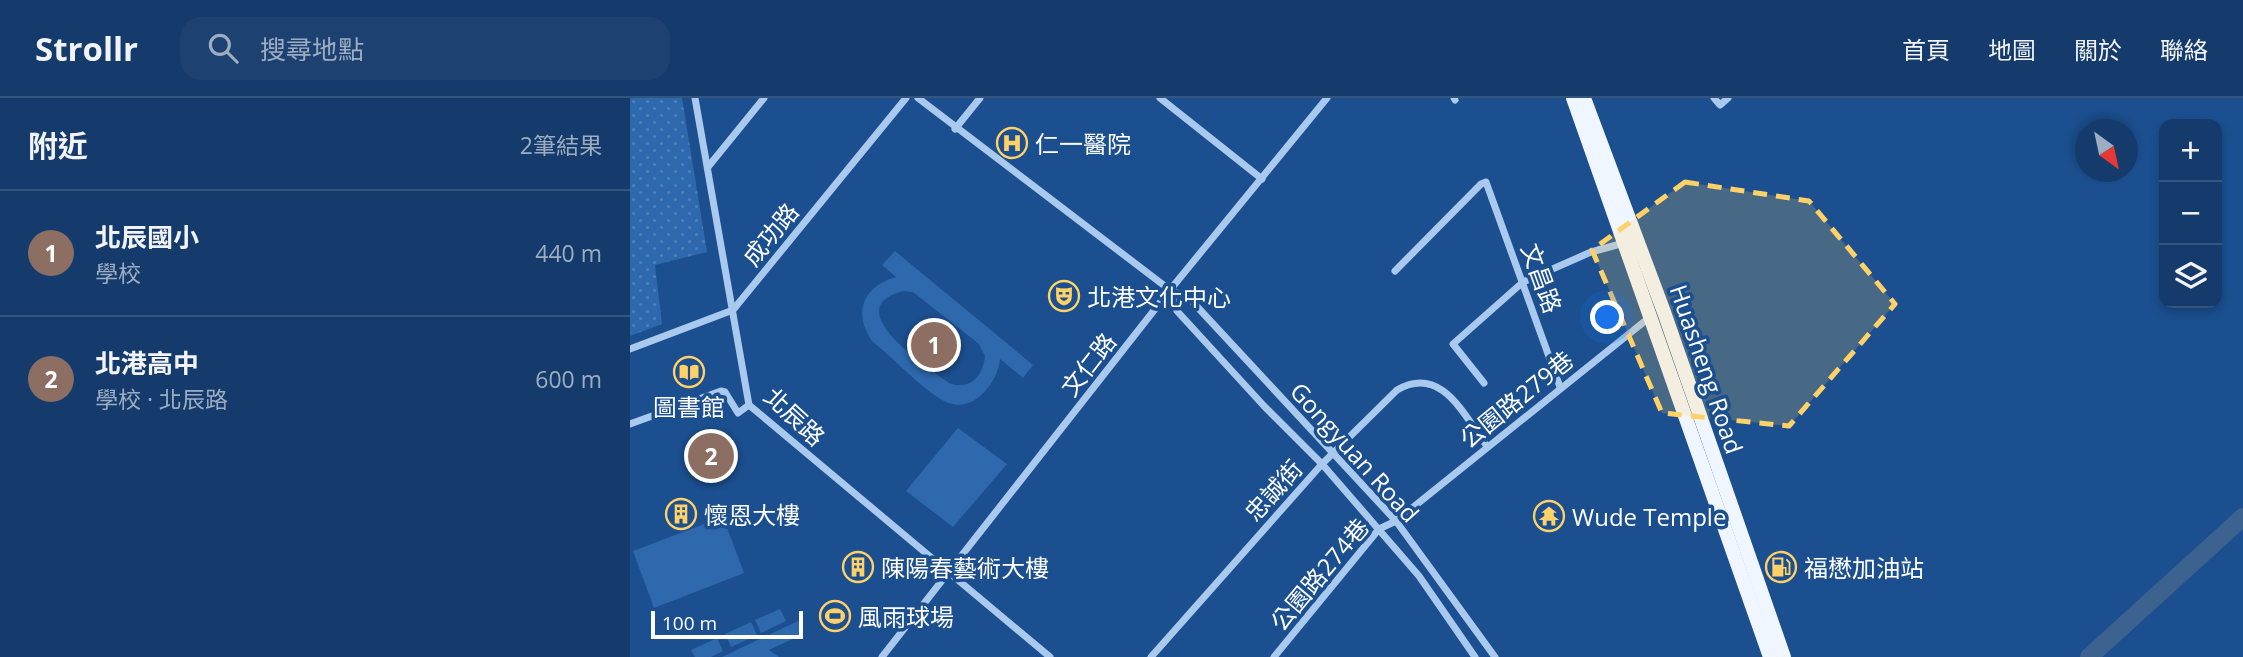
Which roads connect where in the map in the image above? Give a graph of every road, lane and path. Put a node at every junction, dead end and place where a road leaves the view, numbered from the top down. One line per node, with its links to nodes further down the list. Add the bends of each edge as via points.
1 (695, 98): 12 (street, 北辰路)
2 (764, 98): 12 (street)
3 (906, 98): 18 (street, 成功路)
4 (918, 98): 11 (street, Gongyuan Road)
5 (980, 98): 11 (street)
6 (1160, 98): 13 (street)
7 (1327, 98): 13 (street, 文仁路)
8 (1714, 98): 9 (street, via 1720,105)
9 (1728, 98)
10 (1583, 101): 14 (main road, Huasheng Road); 19 (main road, Huasheng Road)
11 (955, 129): 17 (street, Gongyuan Road)
12 (708, 167): 18 (street, 北辰路)
13 (1262, 179): 17 (street, 文仁路)
14 (1625, 243): 16 (street, via 1591,252); 19 (main road, Huasheng Road)
15 (1395, 271): 16 (street, 文昌路, via 1486,182)
16 (1523, 282): 21 (street, via 1453,344); 22 (street, 文昌路)
17 (1170, 290): 26 (street, Gongyuan Road, via 1189,298); 27 (street, Gongyuan Road, via 1177,311); 30 (street, 文仁路)
18 (733, 310): 20 (street); 23 (street, 北辰路)
19 (1658, 314): 22 (street, 公園路279巷); 37 (main road, Huasheng Road); 38 (main road, Huasheng Road)
20 (630, 349)
21 (1484, 383)
22 (1560, 387): 25 (street, 公園路279巷)
23 (749, 405): 24 (street, via 738,413 721,391); 30 (street, 北辰路)
24 (630, 424)
25 (1487, 446): 26 (street, 忠誠街, via 1442,388 1411,382); 28 (street, 公園路279巷)
26 (1332, 453): 27 (street, 忠誠街); 28 (street, Gongyuan Road)
27 (1322, 464): 29 (street, Gongyuan Road); 33 (street, 忠誠街)
28 (1396, 521): 29 (street, 公園路274巷); 36 (street, Gongyuan Road)
29 (1379, 529): 34 (street, 公園路274巷); 35 (street, Gongyuan Road, via 1419,576)
30 (950, 573): 31 (street, 文仁路); 32 (street, 北辰路)
31 (882, 657)
32 (1050, 657)
33 (1150, 657)
34 (1274, 657)
35 (1475, 657)
36 (1495, 657)
37 (1770, 657)
38 (1784, 657)

